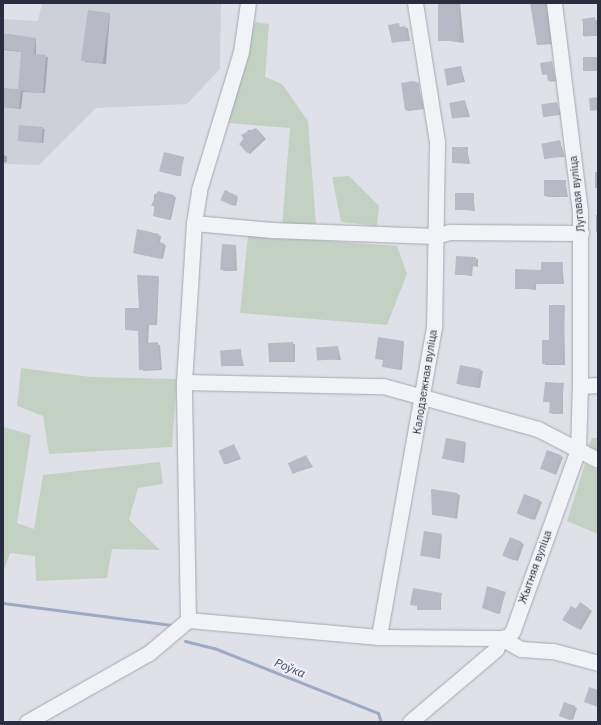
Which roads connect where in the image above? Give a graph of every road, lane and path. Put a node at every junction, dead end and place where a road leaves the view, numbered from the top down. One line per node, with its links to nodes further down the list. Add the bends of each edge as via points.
1 (248, 3): 4 (street, via 241,52 199,190)
2 (415, 3): 6 (street, Калодзежная вуліца, via 435,113)
3 (554, 3): 5 (street, Лугавая вуліца)
4 (194, 222): 6 (street, via 272,230); 7 (street)
5 (581, 233): 6 (street, via 450,232); 9 (street, Лугавая вуліца)
6 (435, 236): 10 (street, Калодзежная вуліца, via 434,327)
7 (184, 382): 10 (street, via 383,386); 13 (street)
8 (598, 385): 9 (street)
9 (580, 386): 11 (street, Жытняя вуліца)
10 (425, 395): 11 (street, via 538,429); 14 (street, Калодзежная вуліца)
11 (578, 449): 12 (street); 15 (street, Жытняя вуліца, via 513,630)
12 (598, 460)
13 (188, 620): 14 (street); 17 (street, via 149,653)
14 (379, 637): 15 (street)
15 (501, 638): 16 (street, via 521,649 553,651); 18 (street, Жытняя вуліца, via 496,649)
16 (598, 663)
17 (27, 722)
18 (410, 722)

